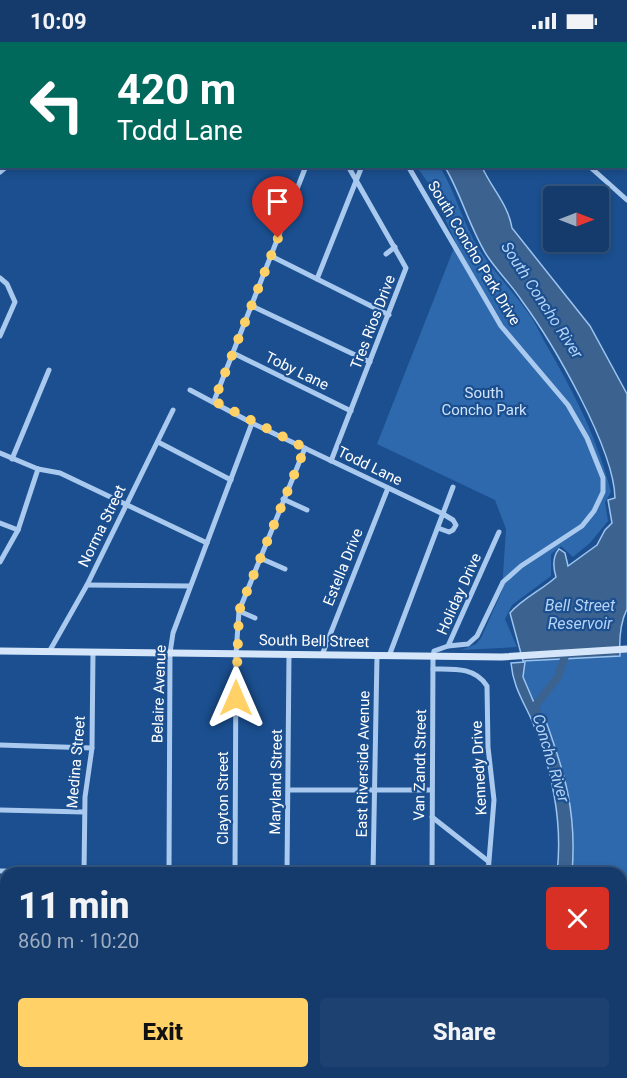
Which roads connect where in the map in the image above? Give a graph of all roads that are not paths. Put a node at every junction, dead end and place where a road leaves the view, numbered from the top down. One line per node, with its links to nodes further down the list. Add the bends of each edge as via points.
1 (305, 168): 10 (street)
2 (349, 168): 6 (street, Tres Rios Drive)
3 (361, 168): 6 (street)
4 (409, 168): 49 (street, South Concho Park Drive, via 501,326 568,405 603,478 603,492 582,526 503,582 477,636 468,644)
5 (591, 168): 7 (street)
6 (356, 180): 8 (street, Tres Rios Drive); 12 (street)
7 (627, 200)
8 (395, 247): 9 (street); 14 (street, Tres Rios Drive, via 406,268)
9 (386, 254)
10 (271, 256): 12 (street); 13 (street)
11 (0, 278): 15 (street, via 15,302)
12 (317, 279): 14 (street)
13 (252, 306): 16 (street); 17 (street)
14 (389, 315): 17 (street, Tres Rios Drive)
15 (0, 336)
16 (232, 353): 20 (street); 22 (street, Toby Lane)
17 (370, 363): 22 (street, Tres Rios Drive)
18 (49, 370): 27 (street)
19 (190, 390): 20 (street, Todd Lane)
20 (214, 401): 23 (street, Todd Lane)
21 (173, 410): 24 (street, Norma Street)
22 (351, 411): 28 (street, Tres Rios Drive)
23 (252, 423): 25 (street, Todd Lane); 30 (street, Belaire Avenue)
24 (158, 442): 30 (street); 34 (street, Norma Street)
25 (305, 448): 28 (street, Todd Lane); 33 (street, Clayton Street)
26 (0, 453): 27 (street)
27 (12, 459): 29 (street)
28 (331, 461): 32 (street, Todd Lane)
29 (38, 469): 34 (street, via 60,473); 39 (street)
30 (231, 480): 41 (street, Belaire Avenue)
31 (453, 487): 36 (street)
32 (388, 488): 36 (street, Todd Lane); 57 (street, Estella Drive)
33 (283, 500): 35 (street); 42 (street, Clayton Street)
34 (126, 503): 41 (street); 45 (street, Norma Street)
35 (307, 510)
36 (443, 514): 38 (street); 38 (street, via 456,525 449,532)
37 (0, 523): 39 (street)
38 (438, 528): 59 (street)
39 (18, 530): 43 (street)
40 (499, 532): 49 (street, Holiday Drive)
41 (207, 543): 46 (street, Belaire Avenue)
42 (260, 558): 44 (street); 47 (street, Clayton Street)
43 (0, 562)
44 (285, 569)
45 (87, 585): 46 (street); 52 (street, Norma Street)
46 (190, 585): 54 (street, Belaire Avenue)
47 (239, 611): 48 (street); 55 (street, Clayton Street)
48 (255, 618)
49 (448, 646): 60 (street, Holiday Drive, via 434,651)
50 (627, 650): 60 (main road, South Bell Street, via 502,657)
51 (0, 651): 52 (main road, South Bell Street)
52 (49, 652): 53 (main road, South Bell Street)
53 (93, 652): 54 (main road, South Bell Street); 63 (street, Medina Street)
54 (170, 653): 55 (main road, South Bell Street); 72 (street, Belaire Avenue)
55 (236, 654): 56 (main road, South Bell Street); 73 (street, Clayton Street)
56 (290, 655): 57 (main road, South Bell Street); 64 (street, Maryland Street)
57 (322, 655): 58 (main road, South Bell Street)
58 (376, 656): 59 (main road, South Bell Street); 65 (street, East Riverside Avenue)
59 (389, 656): 60 (main road, South Bell Street)
60 (433, 656): 61 (street, Van Zandt Street)
61 (433, 669): 66 (street, Van Zandt Street); 70 (street, Kennedy Drive, via 476,674 487,686 494,800)
62 (0, 745): 63 (street)
63 (92, 747): 68 (street, Medina Street)
64 (289, 790): 65 (street); 74 (street, Maryland Street)
65 (375, 790): 66 (street); 75 (street, East Riverside Avenue)
66 (432, 790): 69 (street, Van Zandt Street)
67 (0, 810): 68 (street)
68 (84, 812): 71 (street, Medina Street)
69 (432, 817): 70 (street); 76 (street, Van Zandt Street)
70 (488, 861): 77 (street, Kennedy Drive)
71 (84, 867)
72 (169, 867)
73 (235, 867)
74 (287, 867)
75 (374, 867)
76 (432, 867)
77 (488, 867)

